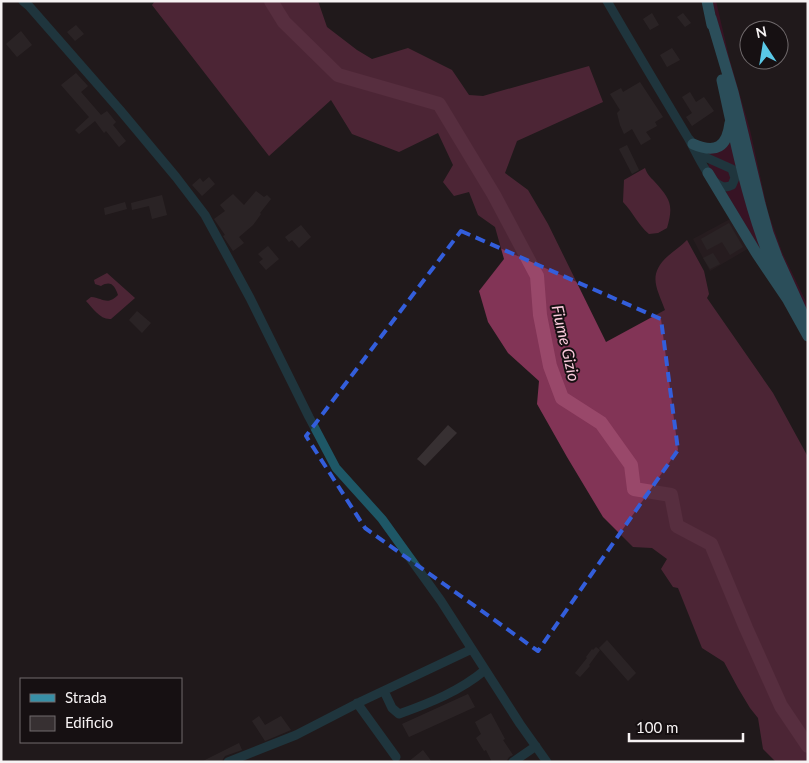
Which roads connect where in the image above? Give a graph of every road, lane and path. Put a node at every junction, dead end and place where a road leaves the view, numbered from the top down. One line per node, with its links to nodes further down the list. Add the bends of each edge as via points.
1 (23, 1): 11 (street, via 120,110 206,215 336,468 382,519)
2 (607, 1): 6 (street)
3 (707, 1): 4 (main road)
4 (711, 18): 5 (main road); 9 (main road, via 768,233)
5 (731, 119): 6 (main road, via 728,137 719,147 706,148); 8 (main road, via 757,226)
6 (691, 142): 7 (street); 7 (street, via 705,157 732,169 735,180 730,186 723,187)
7 (708, 173): 8 (main road)
8 (788, 300): 10 (main road)
9 (808, 324)
10 (808, 336)
11 (472, 649): 12 (street); 13 (street)
12 (485, 670): 13 (street, via 472,681 430,703 399,714 392,708); 15 (street)
13 (384, 691): 14 (street)
14 (357, 703): 16 (street); 17 (street, via 296,735)
15 (536, 746): 18 (street); 19 (street)
16 (396, 757)
17 (228, 762)
18 (513, 762)
19 (547, 762)

